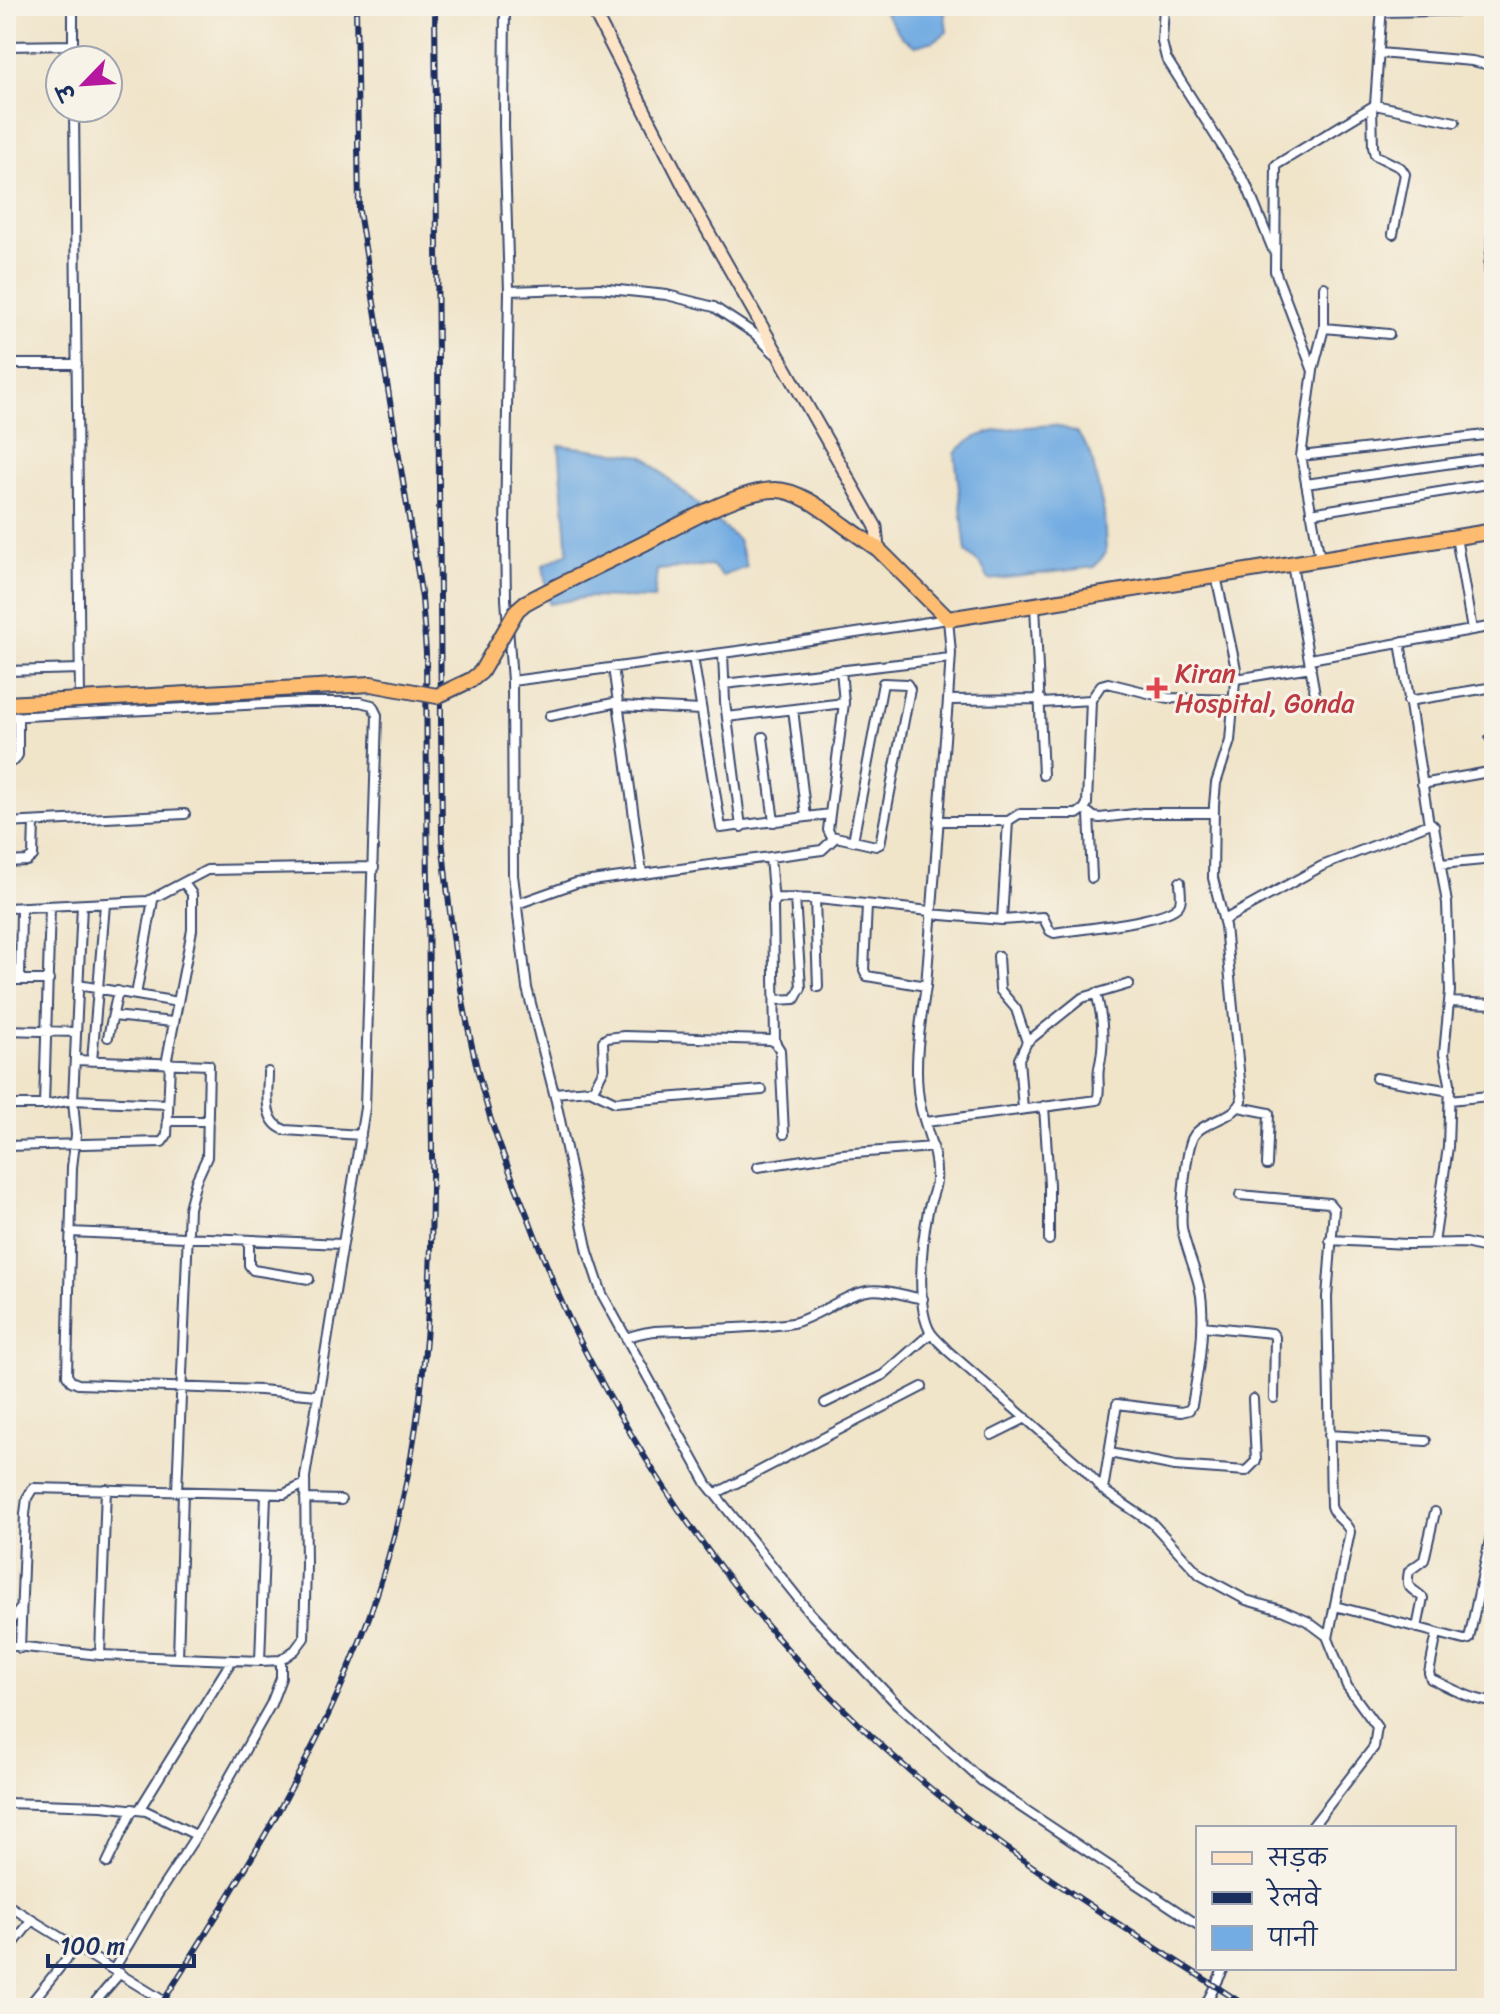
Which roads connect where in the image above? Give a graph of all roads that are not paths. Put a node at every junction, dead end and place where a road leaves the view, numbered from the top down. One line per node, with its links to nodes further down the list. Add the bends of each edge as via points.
1 (73, 6): 7 (street)
2 (505, 6): 19 (street)
3 (591, 6): 23 (street, via 696,210)
4 (1164, 6): 17 (street, via 1166,58 1251,192)
5 (1382, 9): 6 (street); 10 (street)
6 (1494, 10)
7 (73, 44)
8 (44, 45): 9 (street)
9 (6, 46)
10 (1379, 53): 11 (street); 12 (street)
11 (1494, 66)
12 (1374, 106): 13 (street); 16 (street, via 1375,155 1405,174); 17 (street, via 1276,165)
13 (1455, 122)
14 (74, 124): 25 (street)
15 (1494, 229): 20 (street, via 1489,267)
16 (1393, 234)
17 (1275, 255): 26 (street, via 1275,271)
18 (1324, 287): 21 (street)
19 (509, 291): 23 (street, via 599,288 667,295 714,307 755,334); 53 (street, via 505,530)
20 (1494, 319)
21 (1324, 328): 22 (street); 26 (street)
22 (1389, 334)
23 (783, 362): 35 (street, via 876,527)
24 (6, 364): 25 (street)
25 (77, 364): 49 (street)
26 (1313, 371): 28 (street)
27 (1494, 434): 28 (street)
28 (1301, 456): 31 (street)
29 (1494, 457): 31 (street)
30 (1494, 483): 32 (street)
31 (1306, 484): 32 (street)
32 (1311, 513): 36 (street)
33 (1494, 531): 34 (highway)
34 (1456, 537): 36 (highway); 42 (street)
35 (878, 549): 40 (highway); 62 (highway, bridge, via 794,494 755,492 525,603 481,672 437,696 356,684)
36 (1320, 559): 37 (highway)
37 (1292, 564): 38 (highway); 47 (street)
38 (1216, 576): 39 (highway); 52 (street)
39 (1035, 605): 40 (highway); 59 (street)
40 (948, 619): 44 (street); 46 (street)
41 (1494, 626): 42 (street)
42 (1472, 630): 43 (street)
43 (1400, 642): 47 (street); 60 (street)
44 (723, 653): 45 (street); 54 (street)
45 (693, 657): 48 (street); 66 (street)
46 (950, 658): 50 (street); 56 (street)
47 (1310, 663): 52 (street); 64 (street)
48 (613, 667): 53 (street); 63 (street)
49 (80, 669): 51 (street); 67 (street)
50 (841, 670): 54 (street); 61 (street)
51 (6, 671)
52 (1236, 679): 58 (street)
53 (512, 681): 105 (street)
54 (724, 684): 71 (street)
55 (1494, 687): 60 (street)
56 (948, 700): 59 (street); 82 (street)
57 (1091, 700): 58 (street, via 1108,683 1168,698); 59 (street); 77 (street)
58 (1235, 700): 78 (street)
59 (1041, 701): 75 (street)
60 (1408, 701): 76 (street)
61 (844, 703): 65 (street); 80 (street)
62 (6, 704)
63 (618, 704): 66 (street); 68 (street); 96 (street)
64 (1317, 705)
65 (793, 709): 71 (street); 81 (street)
66 (701, 710): 88 (street, via 719,826)
67 (80, 714): 70 (street); 95 (street, via 304,702 372,705 377,715)
68 (550, 716)
69 (6, 717): 70 (street)
70 (18, 717): 73 (street, via 18,755)
71 (727, 717): 88 (street)
72 (763, 737): 85 (street)
73 (6, 764)
74 (1494, 771): 76 (street)
75 (1043, 775)
76 (1422, 784): 87 (street)
77 (1087, 812): 78 (street, via 1100,818); 83 (street, via 1019,814); 97 (street)
78 (1213, 813): 113 (street, via 1213,878)
79 (185, 814): 84 (street)
80 (830, 814): 81 (street); 89 (street, via 828,833)
81 (806, 817): 85 (street)
82 (938, 821): 83 (street); 111 (street)
83 (1008, 821): 112 (street)
84 (34, 822): 86 (street); 93 (street, via 33,856)
85 (774, 822): 88 (street)
86 (6, 823)
87 (1429, 824): 94 (street, via 1434,826); 113 (street, via 1322,866)
88 (741, 827)
89 (836, 837): 90 (street); 91 (street, via 822,850)
90 (853, 841): 90 (street, via 880,844 907,684 883,683)
91 (770, 858): 96 (street); 103 (street)
92 (1494, 859): 94 (street)
93 (6, 862)
94 (1441, 864): 128 (street)
95 (374, 867): 99 (street, via 207,870); 159 (street)
96 (642, 874): 105 (street, via 576,883)
97 (1092, 878)
98 (1180, 882): 112 (street, via 1179,905 1146,919 1054,933 1043,917)
99 (184, 883): 102 (street); 127 (street, via 192,894 192,930)
100 (795, 898): 101 (street); 103 (street, via 780,897); 126 (street, via 800,995)
101 (815, 899): 107 (street); 121 (street)
102 (153, 900): 104 (street); 125 (street)
103 (774, 903): 126 (street)
104 (105, 904): 106 (street); 122 (street)
105 (517, 904): 145 (street, via 527,988)
106 (82, 905): 108 (street); 119 (street)
107 (867, 905): 111 (street); 120 (street, via 867,976)
108 (50, 906): 110 (street); 117 (street)
109 (6, 908): 110 (street)
110 (21, 908): 116 (street)
111 (930, 912): 112 (street); 120 (street)
112 (1002, 920)
113 (1224, 920): 153 (street)
114 (998, 956): 137 (street, via 1000,990 1016,1009)
115 (6, 980): 116 (street)
116 (20, 980): 117 (street)
117 (49, 980): 133 (street)
118 (1129, 984): 124 (street)
119 (78, 985): 122 (street); 134 (street)
120 (926, 986): 157 (street, via 917,1081)
121 (818, 987)
122 (99, 989): 123 (street); 139 (street)
123 (118, 991): 125 (street); 130 (street)
124 (1096, 993): 137 (street, via 1071,1004); 152 (street, via 1102,1016 1099,1097)
125 (136, 995): 127 (street)
126 (775, 1000): 136 (street)
127 (178, 1002): 131 (street)
128 (1449, 1002): 129 (street); 146 (street, via 1444,1054)
129 (1494, 1004)
130 (113, 1016): 131 (street); 135 (street)
131 (173, 1022): 140 (street)
132 (6, 1030): 133 (street)
133 (47, 1032): 134 (street); 151 (street)
134 (76, 1032): 138 (street)
135 (108, 1037)
136 (775, 1042): 143 (street, via 607,1038 603,1075); 158 (street, via 780,1050)
137 (1027, 1042): 154 (street, via 1019,1059)
138 (75, 1060): 139 (street); 148 (street)
139 (92, 1061): 140 (street)
140 (168, 1064): 149 (street); 156 (street, via 209,1065)
141 (268, 1072): 159 (street, via 268,1114 274,1125)
142 (1376, 1078): 146 (street)
143 (593, 1090): 144 (street, via 615,1102); 145 (street)
144 (762, 1090)
145 (554, 1093): 178 (street, via 588,1252 602,1294)
146 (1450, 1096): 147 (street); 171 (street)
147 (1494, 1099)
148 (73, 1100): 149 (street); 151 (street); 160 (street)
149 (168, 1104): 155 (street)
150 (6, 1105): 151 (street)
151 (44, 1105)
152 (1044, 1106): 154 (street); 169 (street)
153 (1239, 1107): 163 (street, via 1269,1113); 176 (street, via 1199,1130 1191,1142 1182,1226 1199,1286)
154 (1023, 1109): 157 (street)
155 (167, 1121): 156 (street); 160 (street, via 162,1142)
156 (208, 1121): 167 (street, via 207,1157 189,1208)
157 (926, 1122): 162 (street)
158 (784, 1134)
159 (361, 1135): 172 (street)
160 (75, 1144): 161 (street); 166 (street)
161 (6, 1146)
162 (933, 1147): 164 (street); 175 (street, via 936,1182 927,1212)
163 (1267, 1165)
164 (758, 1167)
165 (1240, 1195): 170 (street, via 1329,1203 1334,1209)
166 (70, 1232): 167 (street); 179 (street, via 66,1364 71,1381)
167 (187, 1238): 168 (street); 179 (street)
168 (249, 1240): 172 (street); 174 (street, via 253,1270)
169 (1049, 1240)
170 (1330, 1240): 171 (street); 187 (street)
171 (1434, 1243): 173 (street, via 1473,1243)
172 (342, 1244): 181 (street)
173 (1494, 1250)
174 (309, 1279)
175 (923, 1299): 177 (street); 178 (street, via 873,1290 793,1323 662,1329)
176 (1202, 1326): 182 (street, via 1272,1333); 189 (street, via 1189,1410 1117,1404)
177 (931, 1333): 184 (street, via 883,1375); 185 (street)
178 (626, 1338): 194 (street)
179 (180, 1387): 181 (street); 193 (street)
180 (922, 1387): 194 (street)
181 (317, 1395): 190 (street)
182 (1274, 1398)
183 (1253, 1399): 189 (street, via 1256,1461 1250,1469 1175,1466)
184 (825, 1403)
185 (1026, 1418): 186 (street); 192 (street)
186 (992, 1435)
187 (1329, 1435): 188 (street); 201 (street, via 1332,1509 1350,1532)
188 (1426, 1441)
189 (1110, 1453): 192 (street)
190 (305, 1484): 195 (street); 196 (street)
191 (106, 1489): 193 (street); 202 (street, via 43,1487 29,1492); 209 (street)
192 (1103, 1490): 206 (street, via 1152,1523 1200,1575 1246,1600 1307,1621)
193 (180, 1491): 195 (street); 210 (street)
194 (715, 1494): 222 (street, via 809,1612 895,1702 982,1781)
195 (266, 1495): 213 (street)
196 (305, 1499): 197 (street); 212 (street, via 304,1638)
197 (341, 1500)
198 (1435, 1512): 204 (street, via 1424,1560 1409,1571 1407,1582 1423,1598)
199 (1494, 1521): 200 (street)
200 (1490, 1570): 205 (street, via 1471,1637)
201 (1335, 1606): 204 (street); 206 (street)
202 (22, 1607): 203 (street); 208 (street)
203 (6, 1626)
204 (1417, 1628): 205 (street)
205 (1437, 1633): 214 (street, via 1431,1679 1459,1694)
206 (1328, 1638): 217 (street, via 1347,1686 1377,1734 1374,1747)
207 (6, 1645): 208 (street)
208 (20, 1648): 209 (street)
209 (100, 1655): 210 (street)
210 (178, 1658): 211 (street)
211 (232, 1660): 213 (street); 216 (street)
212 (281, 1660): 213 (street); 218 (street, via 271,1704)
213 (260, 1661)
214 (1494, 1702)
215 (6, 1803): 216 (street)
216 (136, 1810): 218 (street, via 154,1812); 219 (street)
217 (1313, 1826)
218 (196, 1835): 226 (street)
219 (107, 1863)
220 (6, 1904): 221 (street)
221 (32, 1920): 223 (street); 224 (street)
222 (1196, 1924)
223 (77, 1946): 226 (street); 227 (street)
224 (6, 1953)
225 (1223, 1970): 230 (street)
226 (117, 1971): 228 (street); 229 (street)
227 (27, 2008)
228 (90, 2008)
229 (175, 2008)
230 (1204, 2008)

